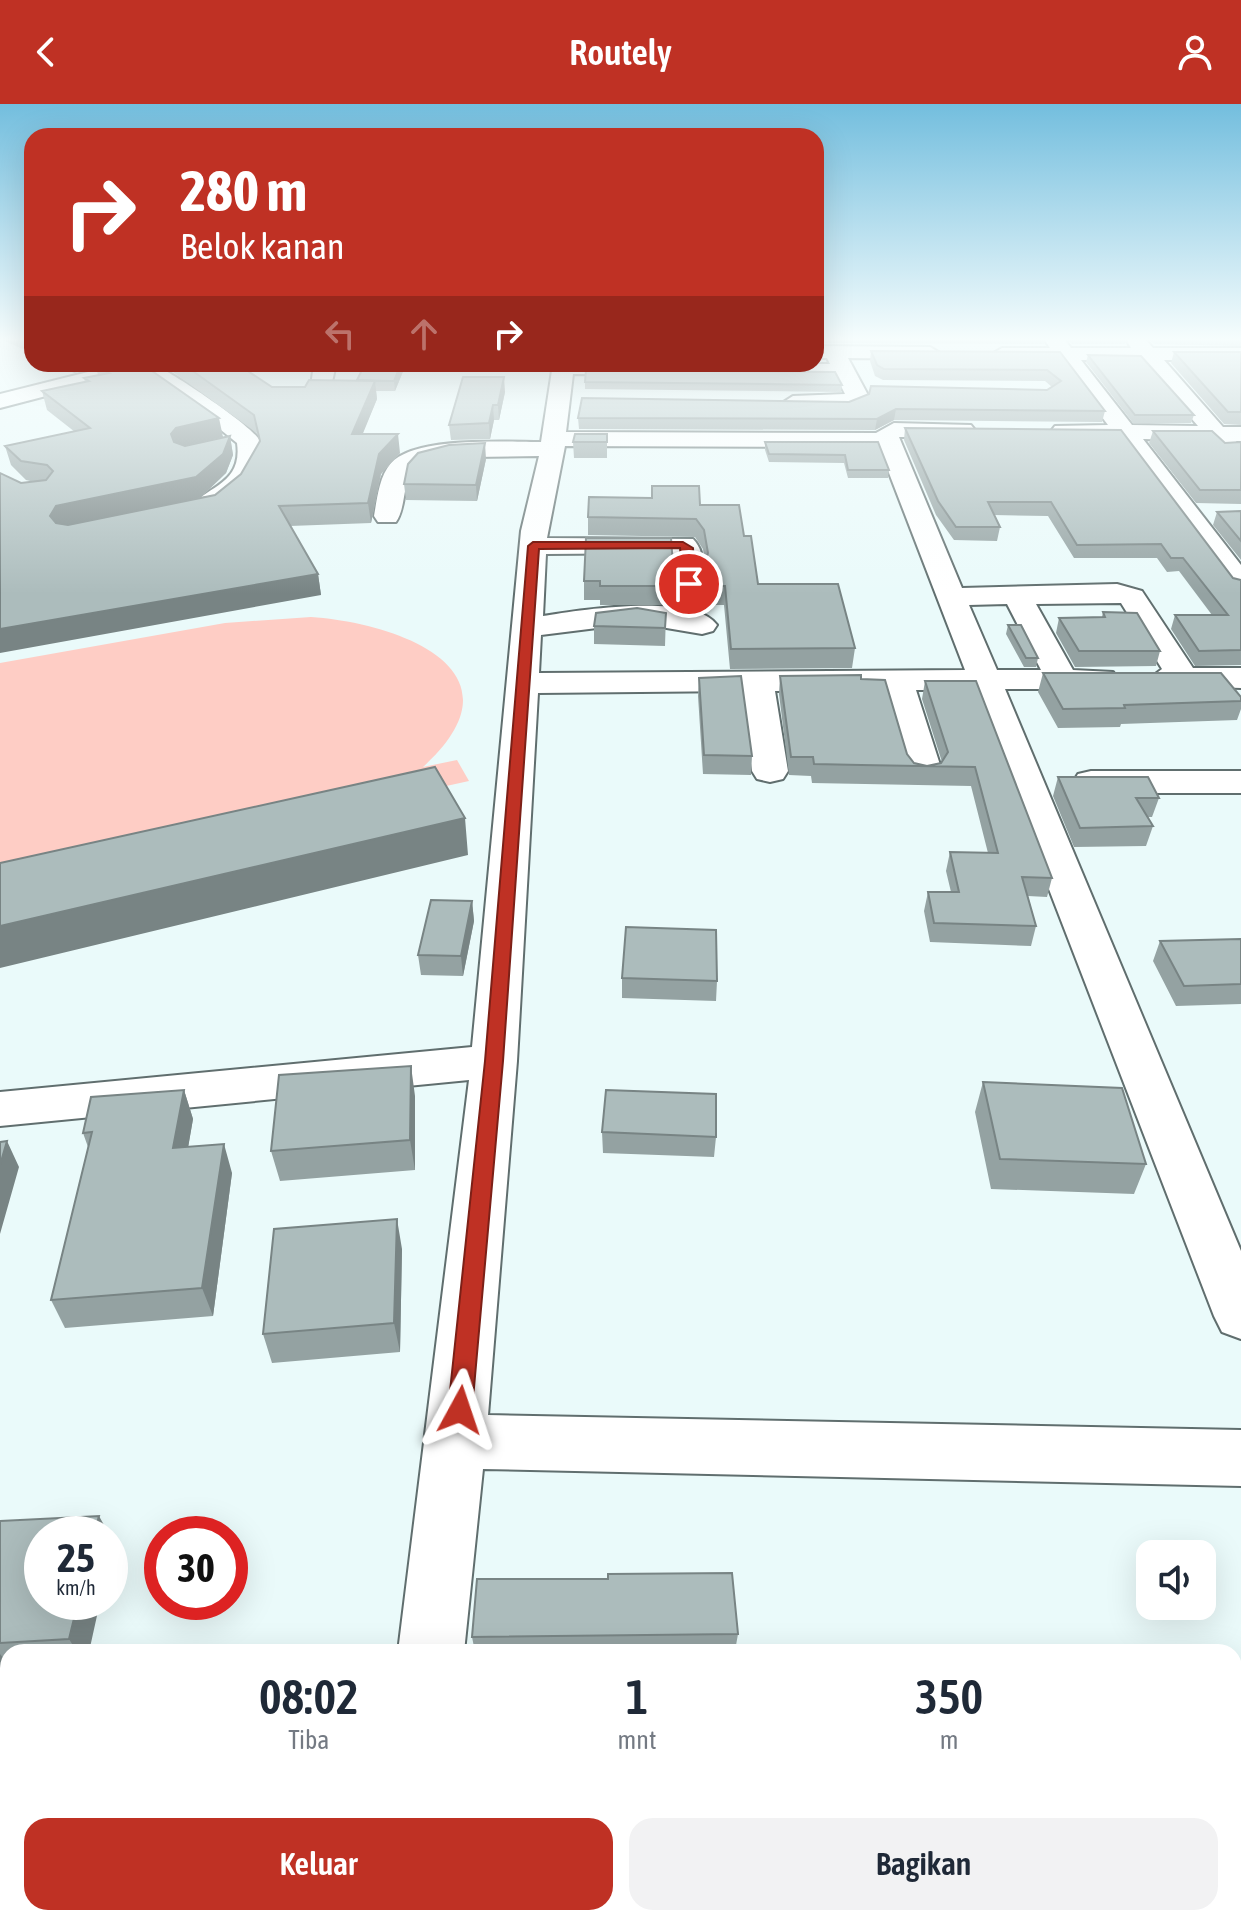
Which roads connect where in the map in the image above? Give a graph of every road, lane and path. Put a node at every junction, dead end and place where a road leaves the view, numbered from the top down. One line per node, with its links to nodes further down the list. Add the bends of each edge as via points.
1 (227, 424): 13 (street)
2 (528, 424): 20 (street, via 460,452 407,463 400,469)
3 (557, 424): 21 (street)
4 (573, 424): 18 (street)
5 (676, 424): 15 (street)
6 (1122, 424): 10 (street)
7 (1207, 424): 11 (street)
8 (992, 431): 15 (street, via 894,430 887,432)
9 (1037, 431): 10 (street)
10 (1128, 432): 11 (street); 23 (street, via 1203,514)
11 (1216, 434): 12 (street); 17 (street)
12 (1241, 434)
13 (248, 441): 14 (street); 19 (street, via 251,447 241,474 225,498)
14 (219, 448)
15 (891, 448): 16 (street); 25 (street)
16 (924, 455)
17 (1241, 462)
18 (615, 464)
19 (172, 515)
20 (387, 516)
21 (533, 546): 22 (street, via 683,545); 27 (street)
22 (689, 584)
23 (1241, 584)
24 (1017, 596): 25 (street); 28 (street, via 1132,597); 30 (street)
25 (951, 597): 33 (street)
26 (702, 625): 27 (street, via 646,613)
27 (528, 628): 34 (street)
28 (1183, 678): 29 (street); 30 (street)
29 (1241, 678)
30 (1063, 680): 33 (street)
31 (757, 681): 32 (street); 34 (street); 35 (street)
32 (897, 681): 33 (street); 36 (street)
33 (985, 681): 37 (street)
34 (524, 683): 39 (street)
35 (770, 771)
36 (924, 771)
37 (1025, 782): 38 (street); 41 (street)
38 (1241, 782)
39 (494, 1061): 40 (street); 42 (street)
40 (0, 1109)
41 (1241, 1316)
42 (456, 1441): 43 (street); 44 (street)
43 (1241, 1458)
44 (432, 1644)

